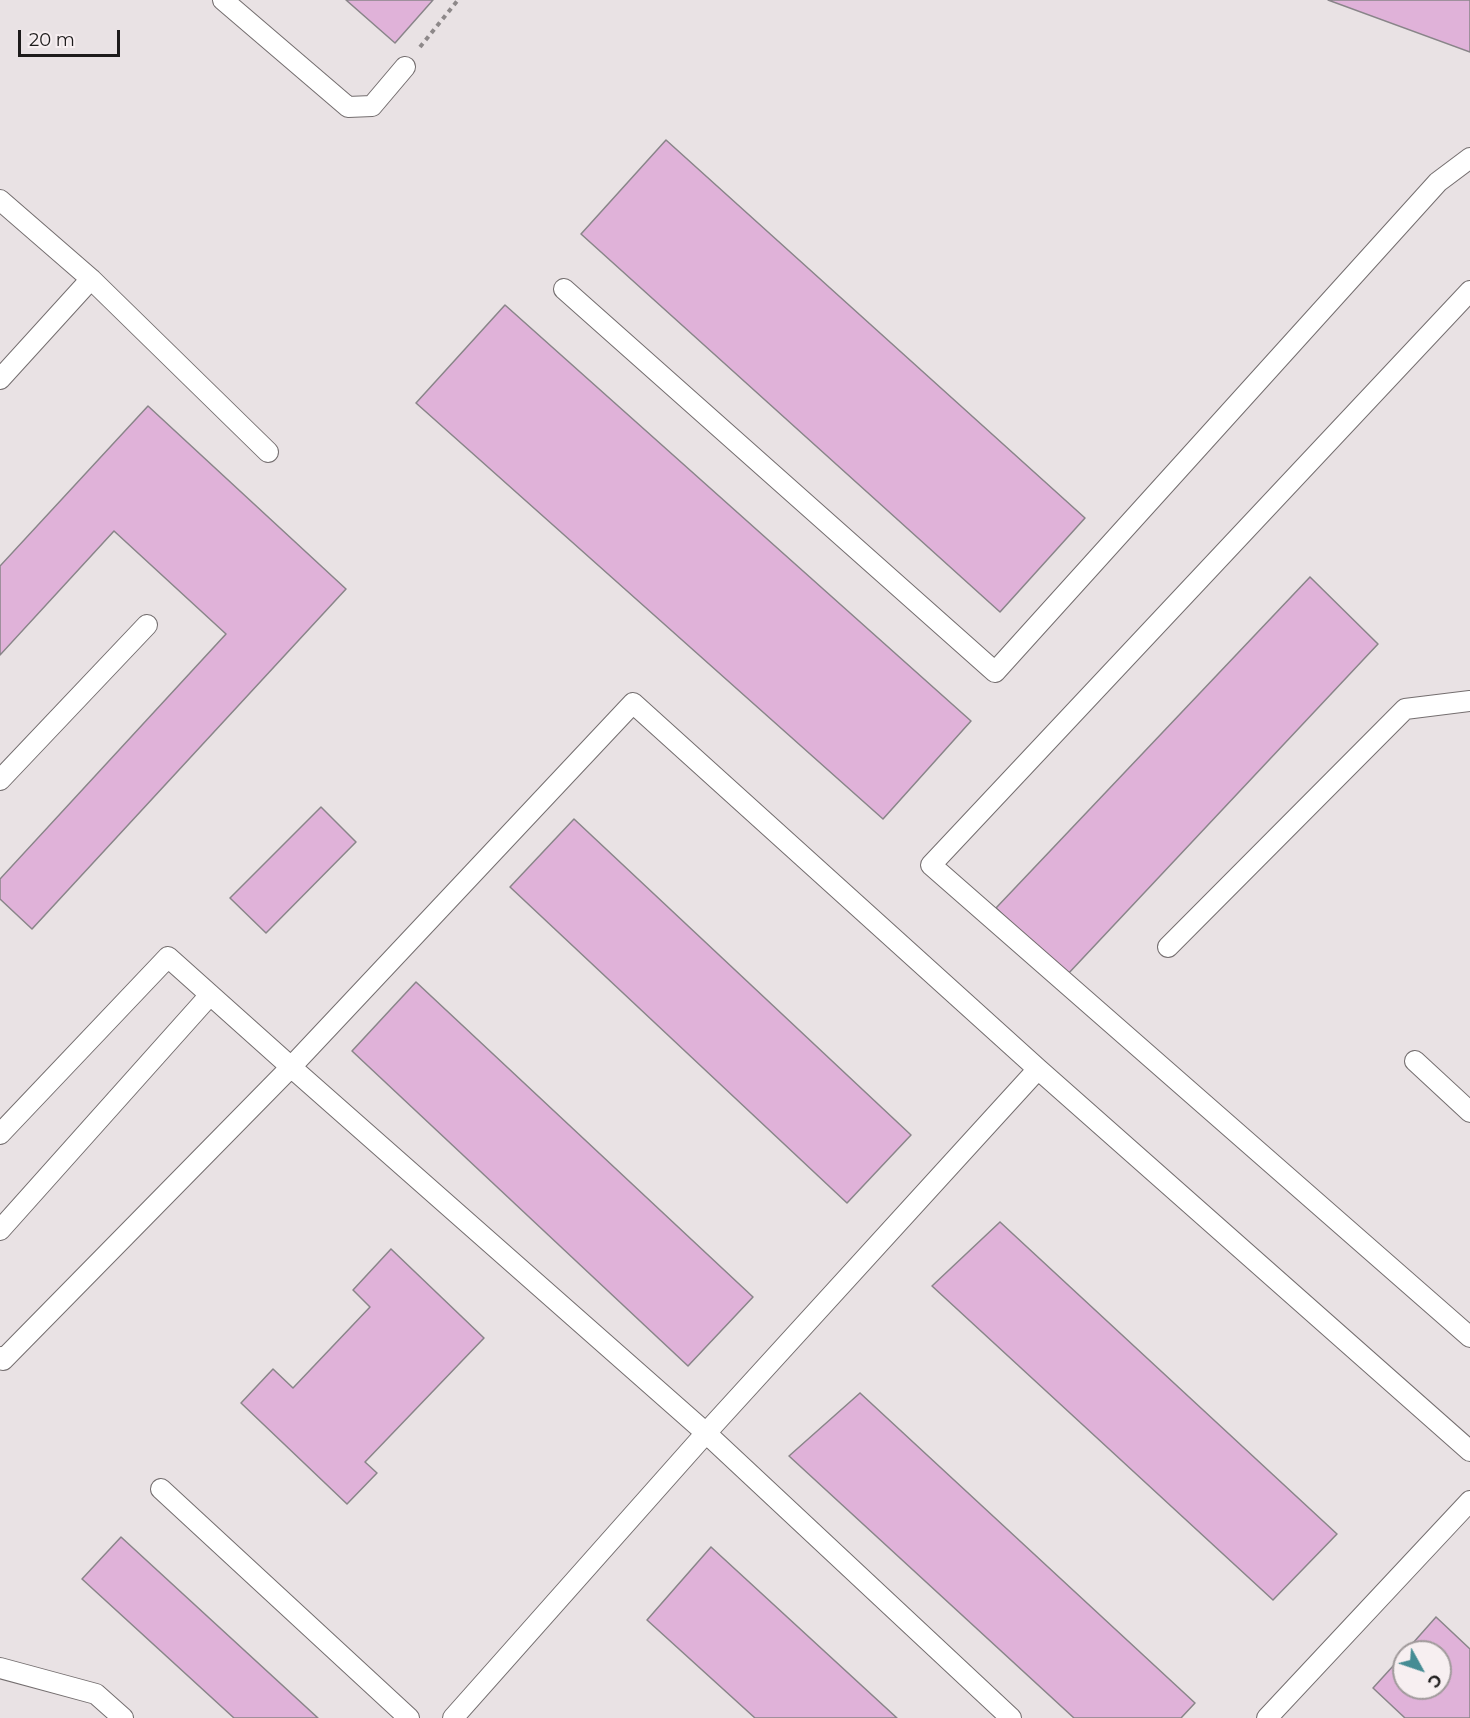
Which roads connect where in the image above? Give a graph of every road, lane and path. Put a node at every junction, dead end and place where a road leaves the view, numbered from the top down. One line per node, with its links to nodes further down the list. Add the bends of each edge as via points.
1 (223, 0): 3 (lane, via 348,107 372,106)
2 (458, 0): 3 (path)
3 (405, 67)
4 (1470, 158): 7 (lane, via 1438,182 995,672)
5 (0, 200): 6 (lane)
6 (91, 279): 9 (lane); 10 (lane)
7 (564, 289)
8 (1470, 291): 22 (lane, via 931,865)
9 (0, 379)
10 (268, 452)
11 (147, 624): 13 (lane)
12 (1470, 701): 14 (lane, via 1405,709)
13 (0, 780)
14 (1168, 947)
15 (210, 995): 17 (lane); 20 (lane, via 168,957); 21 (lane)
16 (1415, 1061): 19 (lane)
17 (291, 1067): 18 (lane, via 633,703); 23 (lane, via 3,1360); 24 (lane)
18 (1038, 1070): 24 (lane); 25 (lane)
19 (1470, 1112)
20 (0, 1134)
21 (0, 1230)
22 (1470, 1337)
23 (0, 1357)
24 (706, 1432): 31 (lane); 32 (lane)
25 (1470, 1450)
26 (161, 1489): 30 (lane)
27 (1470, 1501): 33 (lane)
28 (0, 1668): 29 (lane, via 96,1694)
29 (123, 1718)
30 (409, 1718)
31 (453, 1718)
32 (1011, 1718)
33 (1267, 1718)

